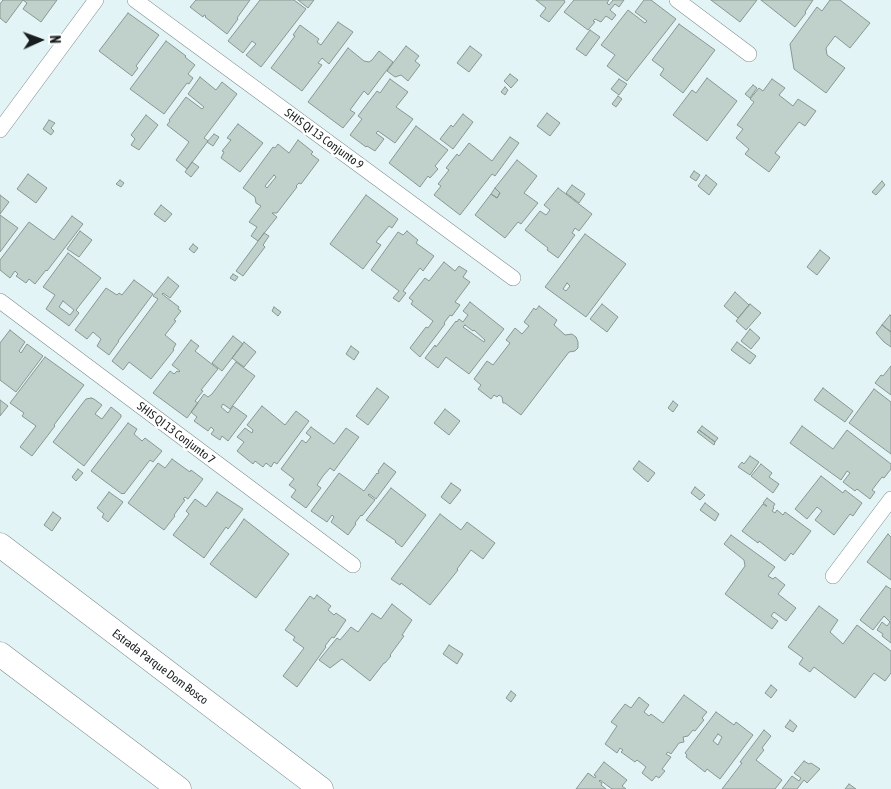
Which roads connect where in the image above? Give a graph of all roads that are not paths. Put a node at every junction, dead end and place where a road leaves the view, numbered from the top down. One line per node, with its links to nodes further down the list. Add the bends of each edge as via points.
1 (96, 0): 5 (street)
2 (135, 0): 6 (street, SHIS QI 13 Conjunto 9)
3 (676, 0): 4 (street)
4 (749, 54)
5 (0, 130)
6 (513, 278)
7 (0, 301): 10 (street, SHIS QI 13 Conjunto 7)
8 (891, 499): 11 (street)
9 (0, 545): 14 (main road, Estrada Parque Dom Bosco)
10 (352, 565)
11 (832, 576)
12 (0, 654): 13 (main road)
13 (180, 789)
14 (321, 789)

